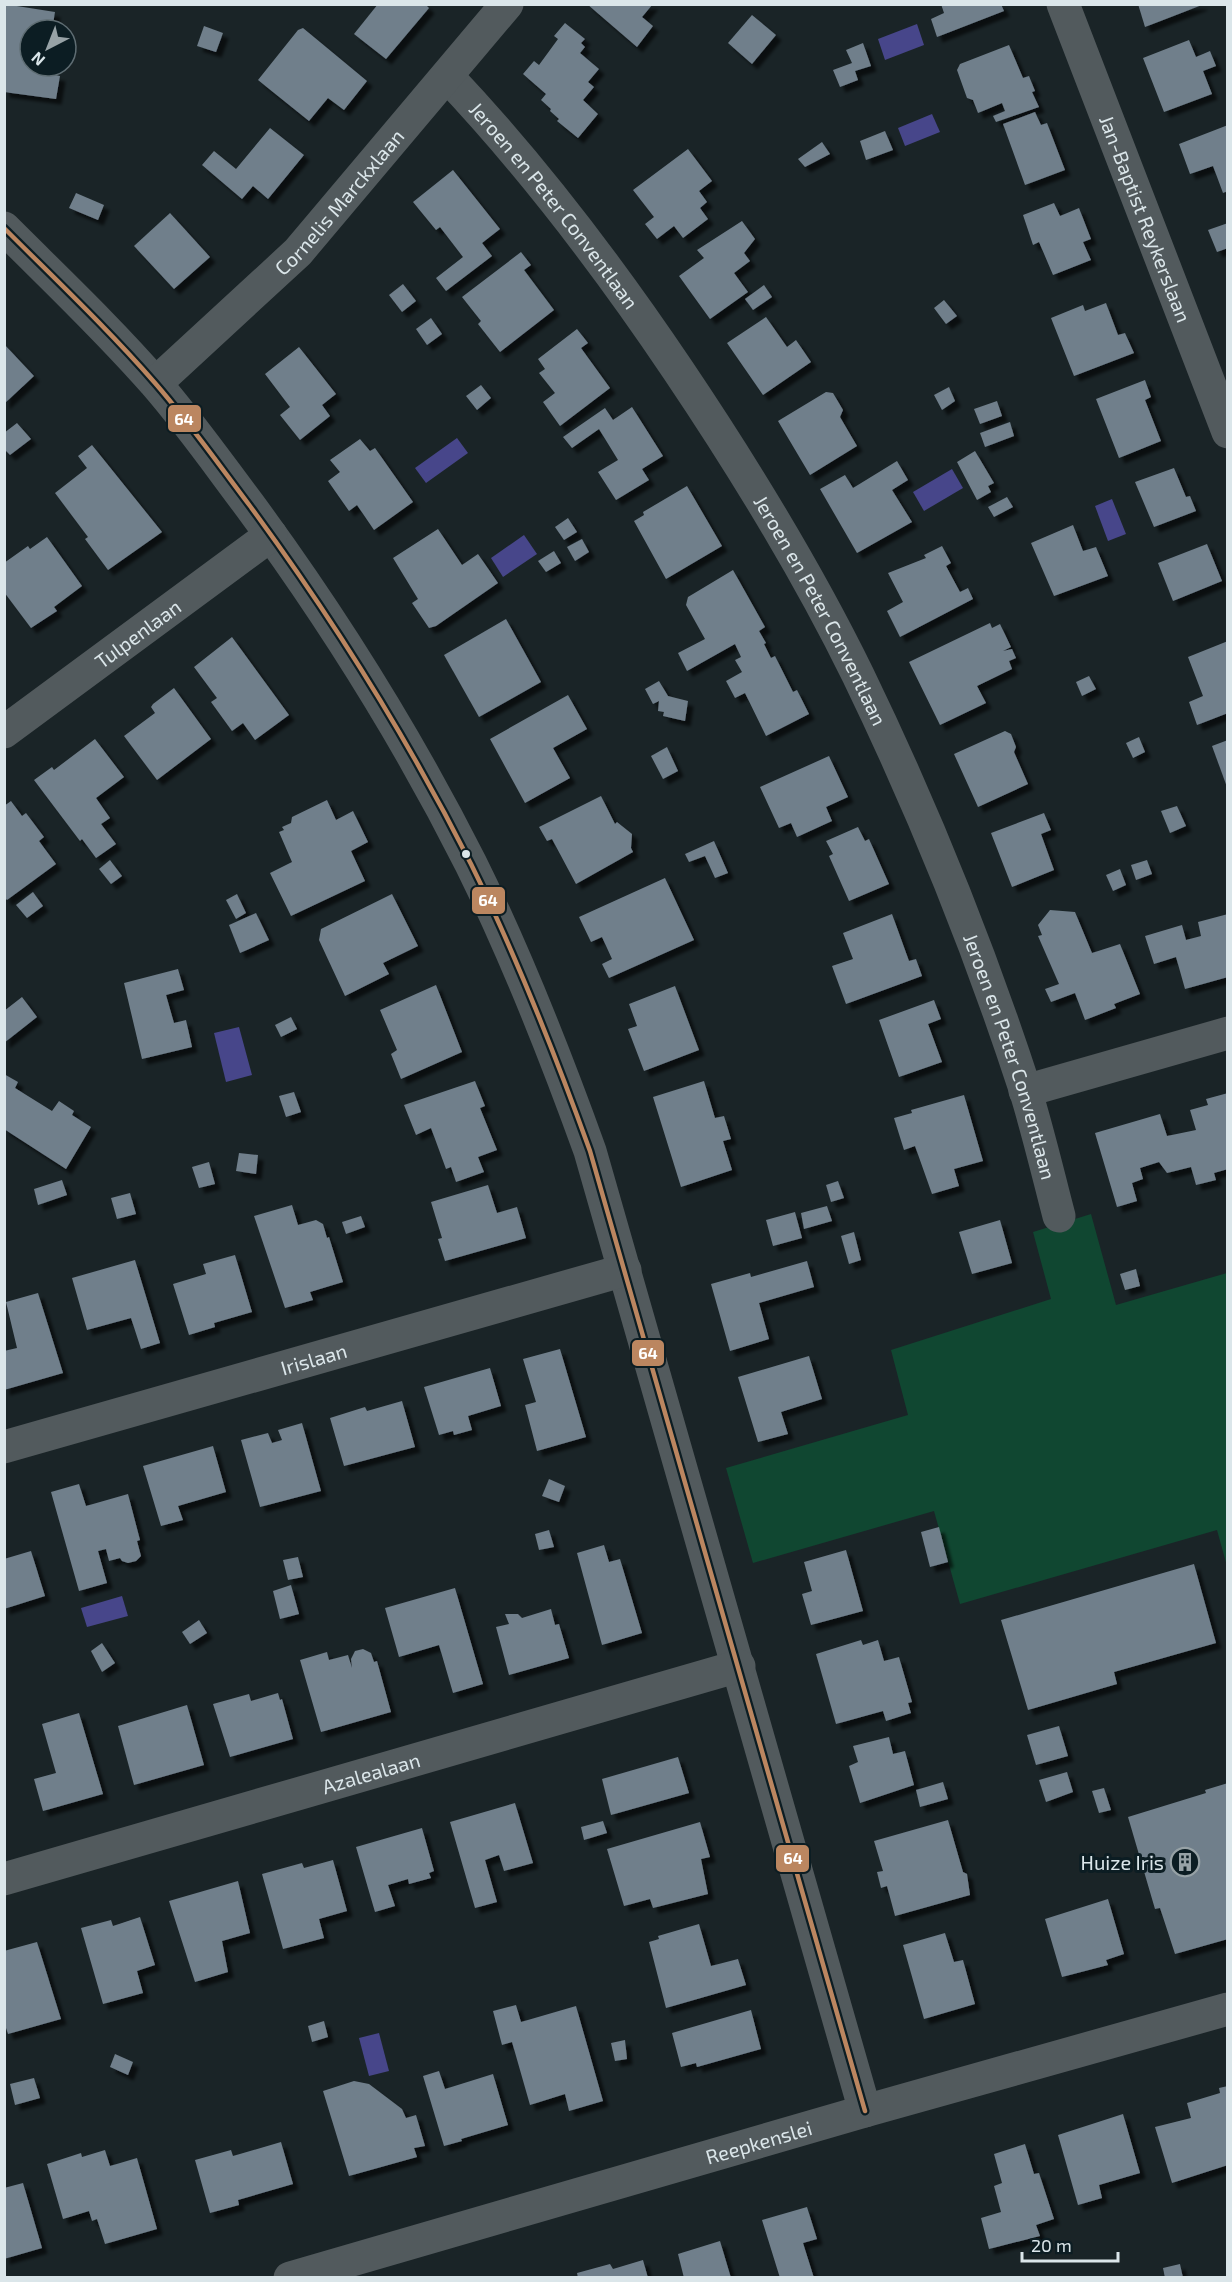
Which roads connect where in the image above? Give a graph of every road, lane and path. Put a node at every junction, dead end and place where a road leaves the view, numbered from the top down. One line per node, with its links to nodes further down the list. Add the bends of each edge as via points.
1 (507, 4): 3 (street, Cornelis Marckxlaan)
2 (1064, 4): 6 (street, Jan-Baptist Reykerslaan)
3 (447, 76): 5 (street, Cornelis Marckxlaan, via 298,252); 10 (street, Jeroen en Peter Conventlaan, via 558,203 642,317 724,439 790,548 857,673 904,773 969,929)
4 (4, 228): 5 (street)
5 (156, 383): 7 (street)
6 (1227, 432)
7 (271, 535): 8 (street, Tulpenlaan); 12 (street, via 363,671 471,865 562,1073)
8 (4, 732)
9 (1227, 1033): 10 (street)
10 (1025, 1091): 11 (street, Jeroen en Peter Conventlaan)
11 (1059, 1216)
12 (625, 1270): 13 (street, Irislaan); 14 (street)
13 (4, 1448)
14 (739, 1666): 15 (street, Azalealaan); 17 (street)
15 (4, 1879)
16 (1227, 2009): 17 (street, Reepkenslei)
17 (865, 2111): 18 (street, Reepkenslei)
18 (290, 2277)

